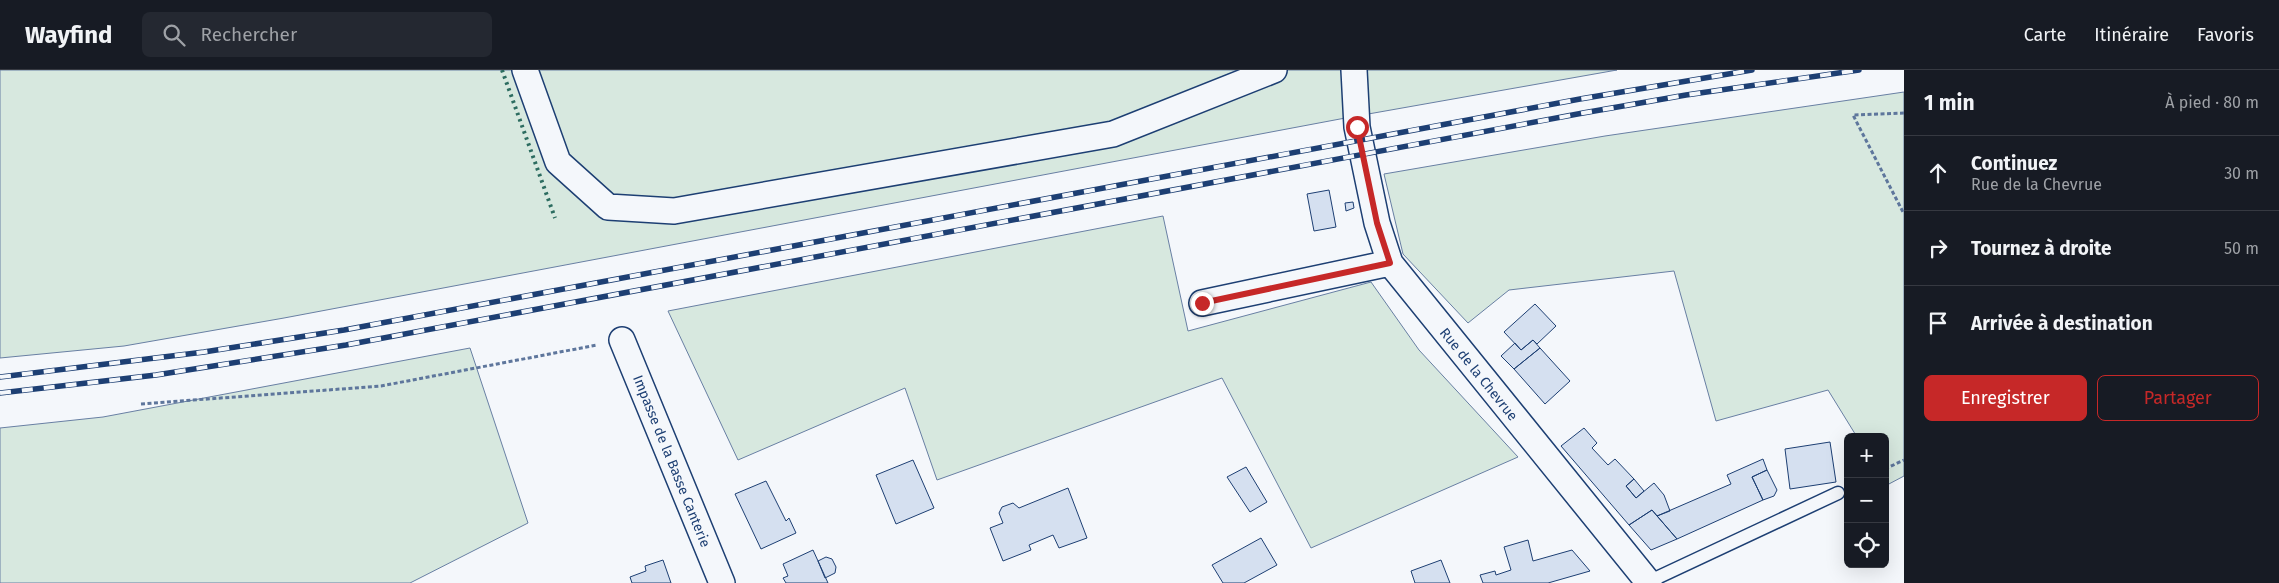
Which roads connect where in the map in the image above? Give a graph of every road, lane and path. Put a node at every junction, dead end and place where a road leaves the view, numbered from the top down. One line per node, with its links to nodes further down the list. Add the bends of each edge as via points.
1 (524, 70): 2 (street, via 558,162 608,207 674,211 1114,134)
2 (1274, 70)
3 (1354, 70): 6 (street, Rue de la Chevrue, via 1357,127 1377,223)
4 (1904, 112): 5 (path, via 1853,115)
5 (1904, 214)
6 (1390, 263): 7 (street); 14 (street, Rue de la Chevrue)
7 (1202, 303)
8 (622, 340): 9 (path, via 381,386); 13 (street, Impasse de la Basse Canterie)
9 (141, 404)
10 (1904, 460): 11 (path)
11 (1889, 467)
12 (1838, 493): 14 (lane)
13 (722, 583)
14 (1648, 583)

